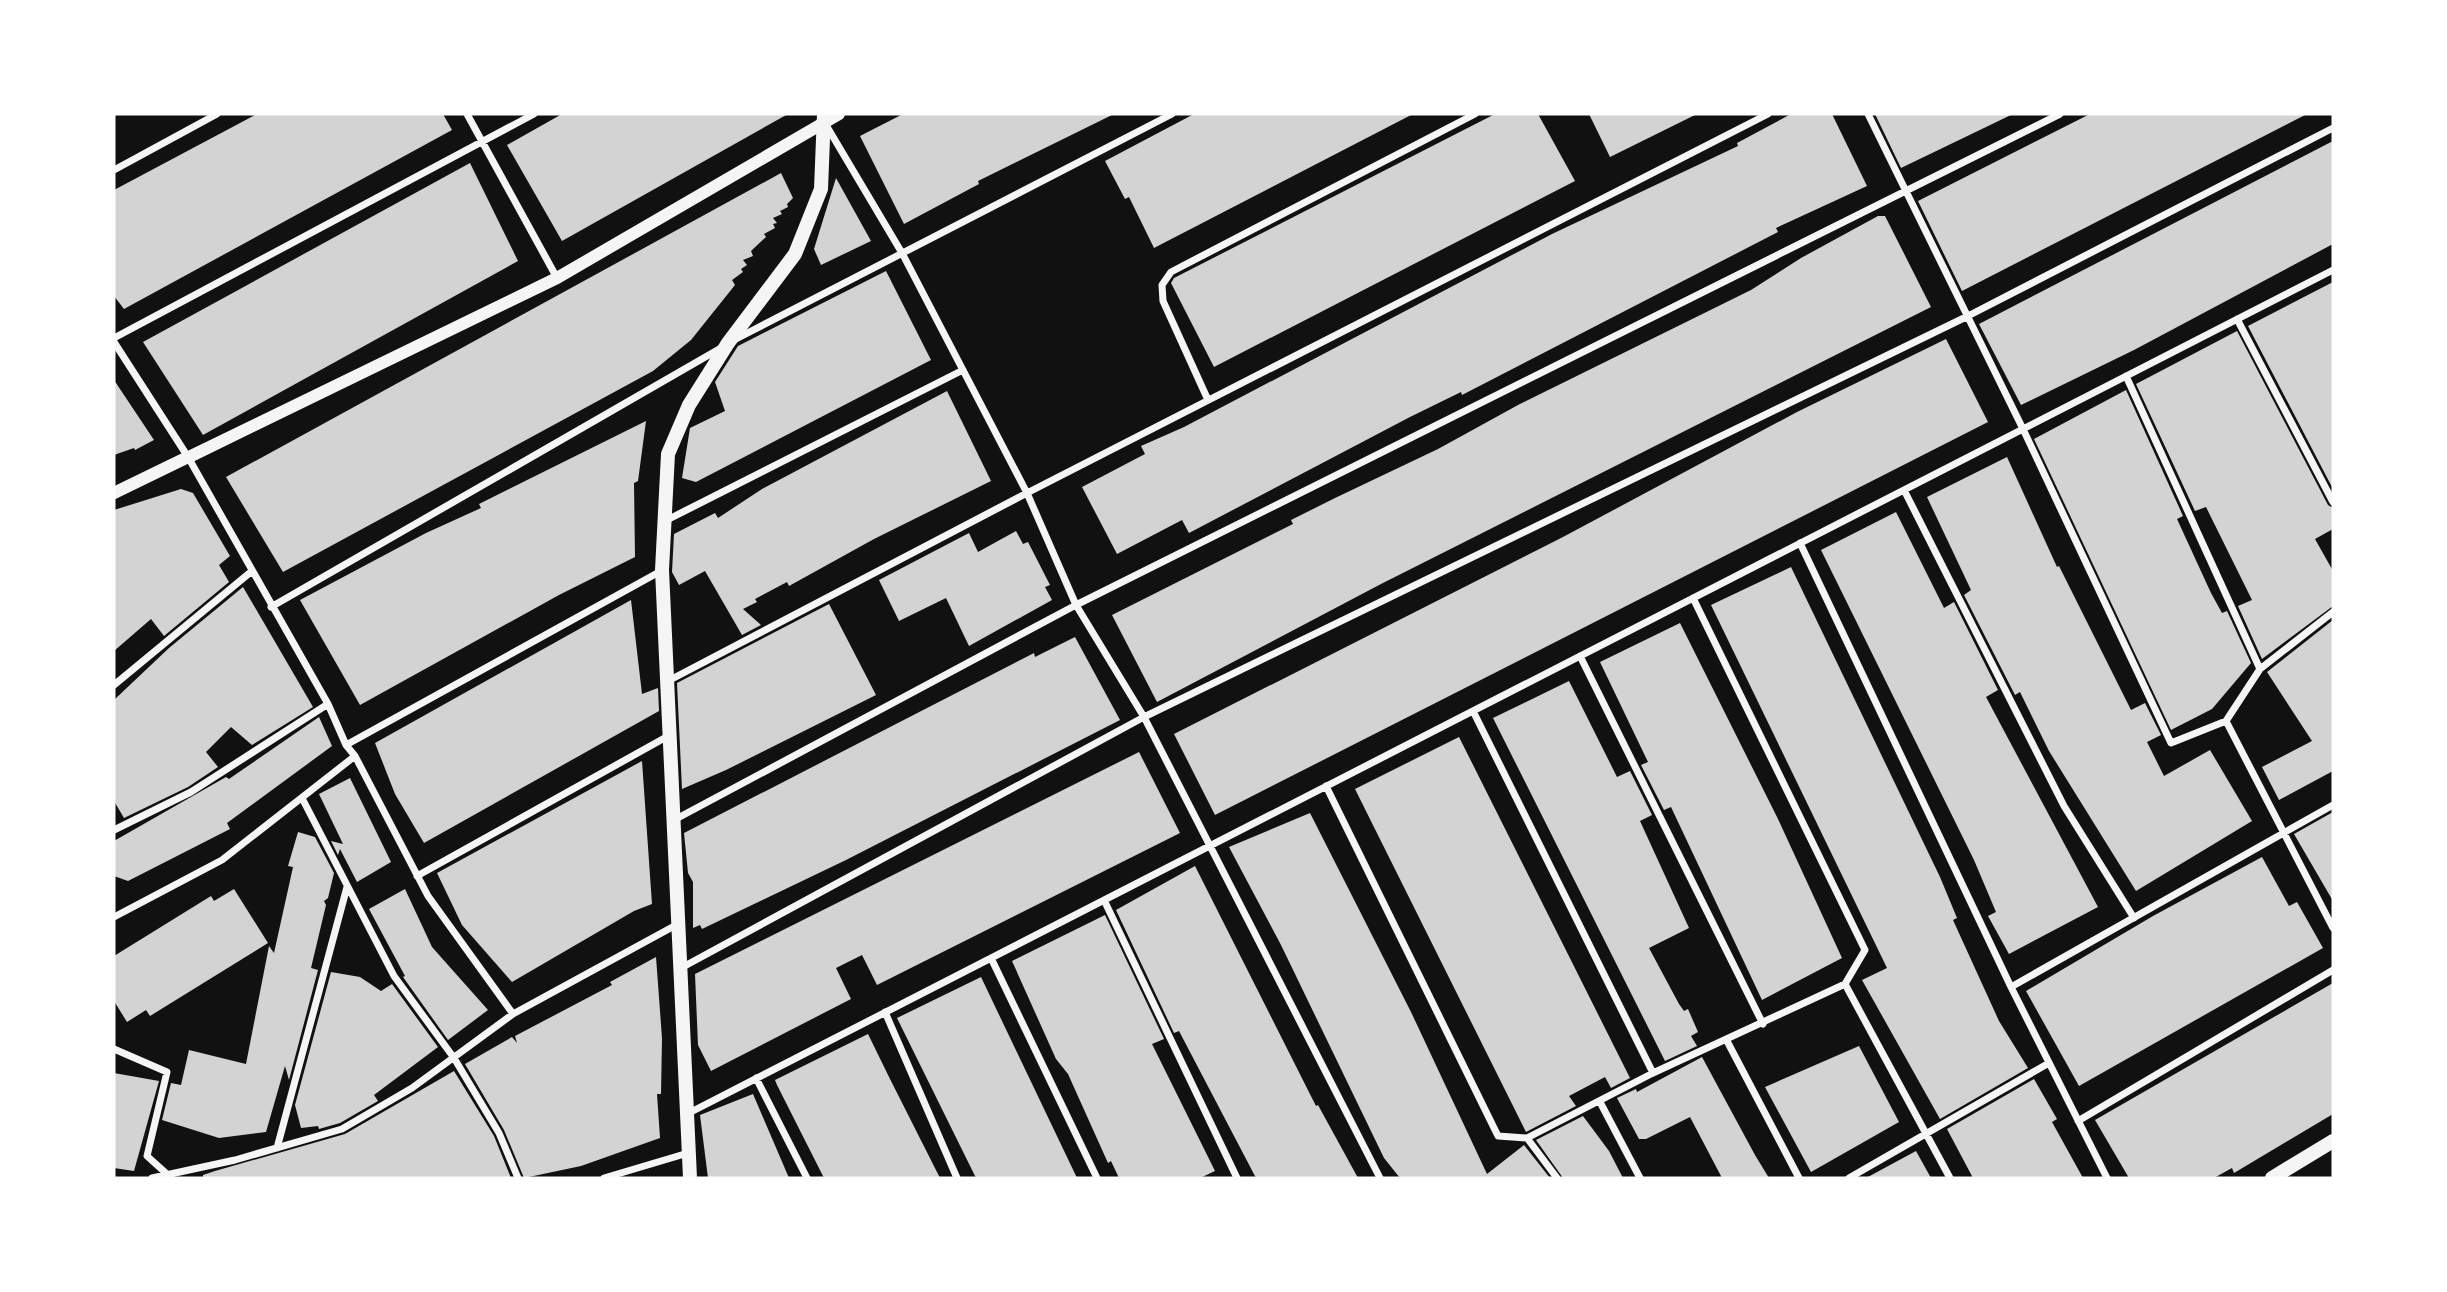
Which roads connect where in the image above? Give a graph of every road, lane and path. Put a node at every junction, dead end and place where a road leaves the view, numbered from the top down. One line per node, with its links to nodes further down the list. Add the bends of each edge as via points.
1 (217, 114): 13 (street)
2 (467, 114): 12 (street)
3 (534, 114): 12 (street)
4 (839, 114): 10 (street)
5 (1172, 114): 15 (street)
6 (1475, 114): 24 (street, via 1171,272 1162,285 1163,301)
7 (1768, 114): 24 (street)
8 (1868, 114): 14 (street)
9 (2060, 114): 14 (street)
10 (824, 118): 15 (street); 17 (street, via 712,190); 21 (main road, via 821,189 795,254)
11 (2333, 128): 18 (street)
12 (482, 142): 17 (street); 20 (street)
13 (114, 170)
14 (1906, 192): 18 (street); 36 (street)
15 (902, 253): 21 (street); 22 (street)
16 (2333, 270): 19 (street)
17 (556, 278): 26 (street)
18 (1966, 317): 25 (street); 45 (street)
19 (2237, 319): 23 (street); 30 (street)
20 (114, 340): 26 (street)
21 (728, 343): 31 (main road, via 689,405 668,454); 37 (street)
22 (963, 370): 29 (street); 31 (street)
23 (2126, 376): 25 (street); 40 (street)
24 (1208, 400): 29 (street)
25 (2022, 429): 27 (street); 46 (street, via 2171,743)
26 (188, 458): 28 (street); 34 (street)
27 (1904, 490): 32 (street); 61 (street, via 2064,806)
28 (114, 493)
29 (1027, 493): 36 (street); 41 (street)
30 (2333, 502)
31 (665, 521): 33 (main road)
32 (1800, 543): 35 (street); 68 (street)
33 (662, 570): 41 (main road); 48 (street)
34 (252, 571): 37 (street); 42 (street)
35 (1693, 598): 39 (street); 67 (street, via 1865,950)
36 (1076, 605): 45 (street); 53 (street)
37 (271, 607): 43 (street)
38 (2333, 612): 40 (street)
39 (1580, 656): 44 (street); 71 (street)
40 (2260, 669): 46 (street)
41 (667, 682): 47 (main road)
42 (114, 685)
43 (328, 704): 48 (street); 54 (street, via 191,792)
44 (1473, 711): 50 (street); 76 (street)
45 (1144, 717): 56 (street); 65 (street)
46 (2226, 721): 55 (street)
47 (670, 735): 53 (main road); 57 (street)
48 (346, 745): 49 (street)
49 (355, 756): 51 (street); 57 (street)
50 (1326, 786): 56 (street); 82 (street, via 1498,1136)
51 (302, 798): 58 (street); 60 (street, via 222,860)
52 (2333, 805): 55 (street)
53 (674, 820): 62 (main road)
54 (114, 830)
55 (2284, 833): 61 (street); 63 (street)
56 (1211, 845): 59 (street); 95 (street)
57 (417, 876): 70 (street)
58 (347, 887): 74 (street, via 394,976); 84 (street)
59 (1104, 900): 64 (street); 94 (street)
60 (114, 917)
61 (2134, 918): 68 (street)
62 (679, 923): 65 (main road); 70 (street)
63 (2333, 928)
64 (991, 958): 69 (street); 93 (street)
65 (681, 968): 79 (main road)
66 (2333, 970): 80 (street)
67 (1845, 984): 71 (street); 81 (street)
68 (2011, 987): 75 (street)
69 (885, 1012): 77 (street); 92 (street)
70 (513, 1014): 74 (street)
71 (1762, 1024): 72 (street)
72 (1727, 1041): 76 (street); 98 (street)
73 (114, 1049): 86 (street, via 167,1072 147,1156)
74 (454, 1058): 84 (street, via 342,1129); 88 (street, via 499,1133)
75 (2049, 1063): 80 (street); 81 (street)
76 (1653, 1073): 78 (street)
77 (756, 1078): 79 (street); 91 (street)
78 (1600, 1102): 82 (street); 97 (street)
79 (687, 1114): 85 (main road)
80 (2078, 1121): 101 (street)
81 (1926, 1134): 99 (street); 100 (street)
82 (1527, 1138): 96 (street)
83 (2333, 1141): 102 (main road)
84 (276, 1148): 86 (street)
85 (688, 1153): 89 (street); 90 (main road)
86 (168, 1175): 87 (street)
87 (152, 1178)
88 (518, 1178)
89 (604, 1178)
90 (690, 1178)
91 (807, 1178)
92 (957, 1178)
93 (1097, 1178)
94 (1237, 1178)
95 (1380, 1178)
96 (1557, 1178)
97 (1640, 1178)
98 (1799, 1178)
99 (1849, 1178)
100 (1950, 1178)
101 (2107, 1178)
102 (2272, 1178)

